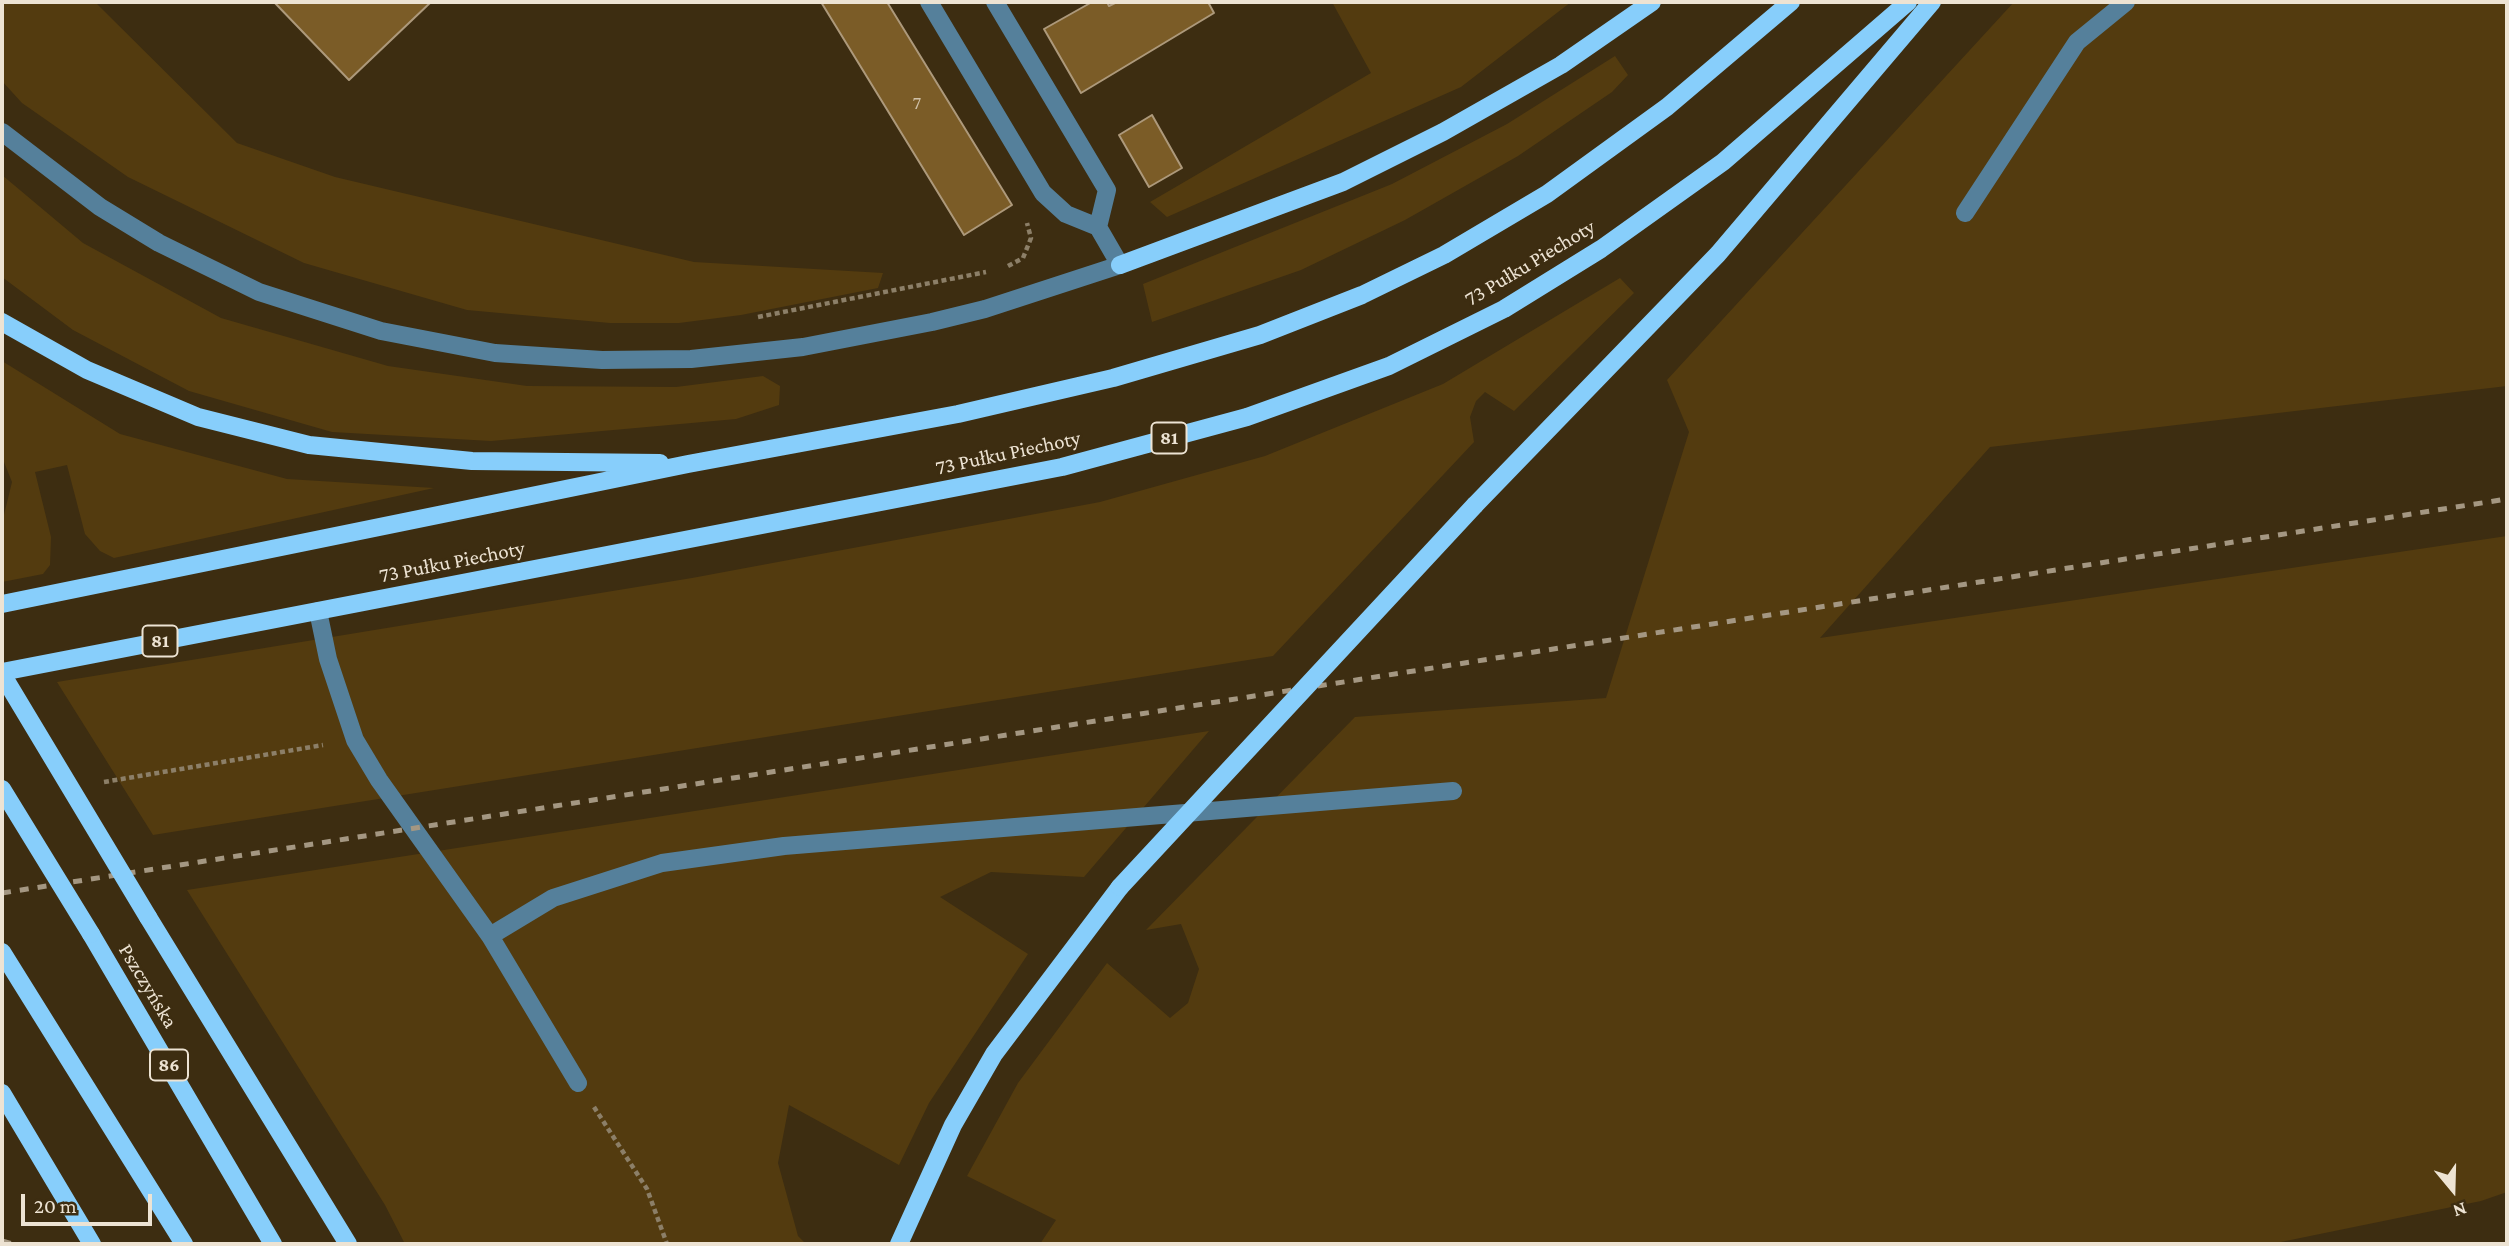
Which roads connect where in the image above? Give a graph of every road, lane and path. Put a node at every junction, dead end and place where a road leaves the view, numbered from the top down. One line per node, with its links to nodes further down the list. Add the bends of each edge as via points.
1 (929, 2): 9 (street)
2 (995, 2): 11 (street, via 1107,190)
3 (1652, 2): 12 (main road, via 1560,65 1343,182)
4 (1791, 2): 15 (main road, via 1667,107 1547,194 1362,295 1260,335 1113,378 958,414)
5 (1908, 2): 17 (main road, 73 Pułku Piechoty / 81, via 1723,162 1601,249 1504,309 1389,366 1247,417 1062,467)
6 (1932, 2): 32 (main road, bridge, via 1718,254 1475,505 1120,887 994,1054 953,1125)
7 (2126, 2): 10 (street, via 2077,42)
8 (2, 132): 12 (street, via 100,207 159,243 259,292 381,331 495,353 602,360 691,359 803,347 971,312)
9 (1043, 193): 11 (street, via 1066,214); 13 (path, via 1023,211 1031,238 1023,258 999,270)
10 (1965, 213)
11 (1098, 227): 12 (street)
12 (1120, 265)
13 (745, 319)
14 (2, 322): 15 (main road, via 87,370 198,416 309,445 472,461)
15 (688, 464): 16 (main road)
16 (2, 604)
17 (318, 611): 18 (main road, 73 Pułku Piechoty / 81); 19 (street, via 328,659)
18 (2, 673): 30 (main road, bridge)
19 (355, 740): 20 (path); 23 (street)
20 (97, 783)
21 (2, 789): 29 (main road, Pszczyńska / 86, bridge)
22 (1453, 791): 23 (street, via 784,846 662,863 553,898)
23 (490, 936): 25 (street)
24 (2, 952): 28 (main road)
25 (578, 1083): 31 (path, via 647,1189)
26 (2, 1093): 27 (main road)
27 (92, 1244)
28 (184, 1244)
29 (273, 1244)
30 (348, 1244)
31 (667, 1244)
32 (899, 1244)

